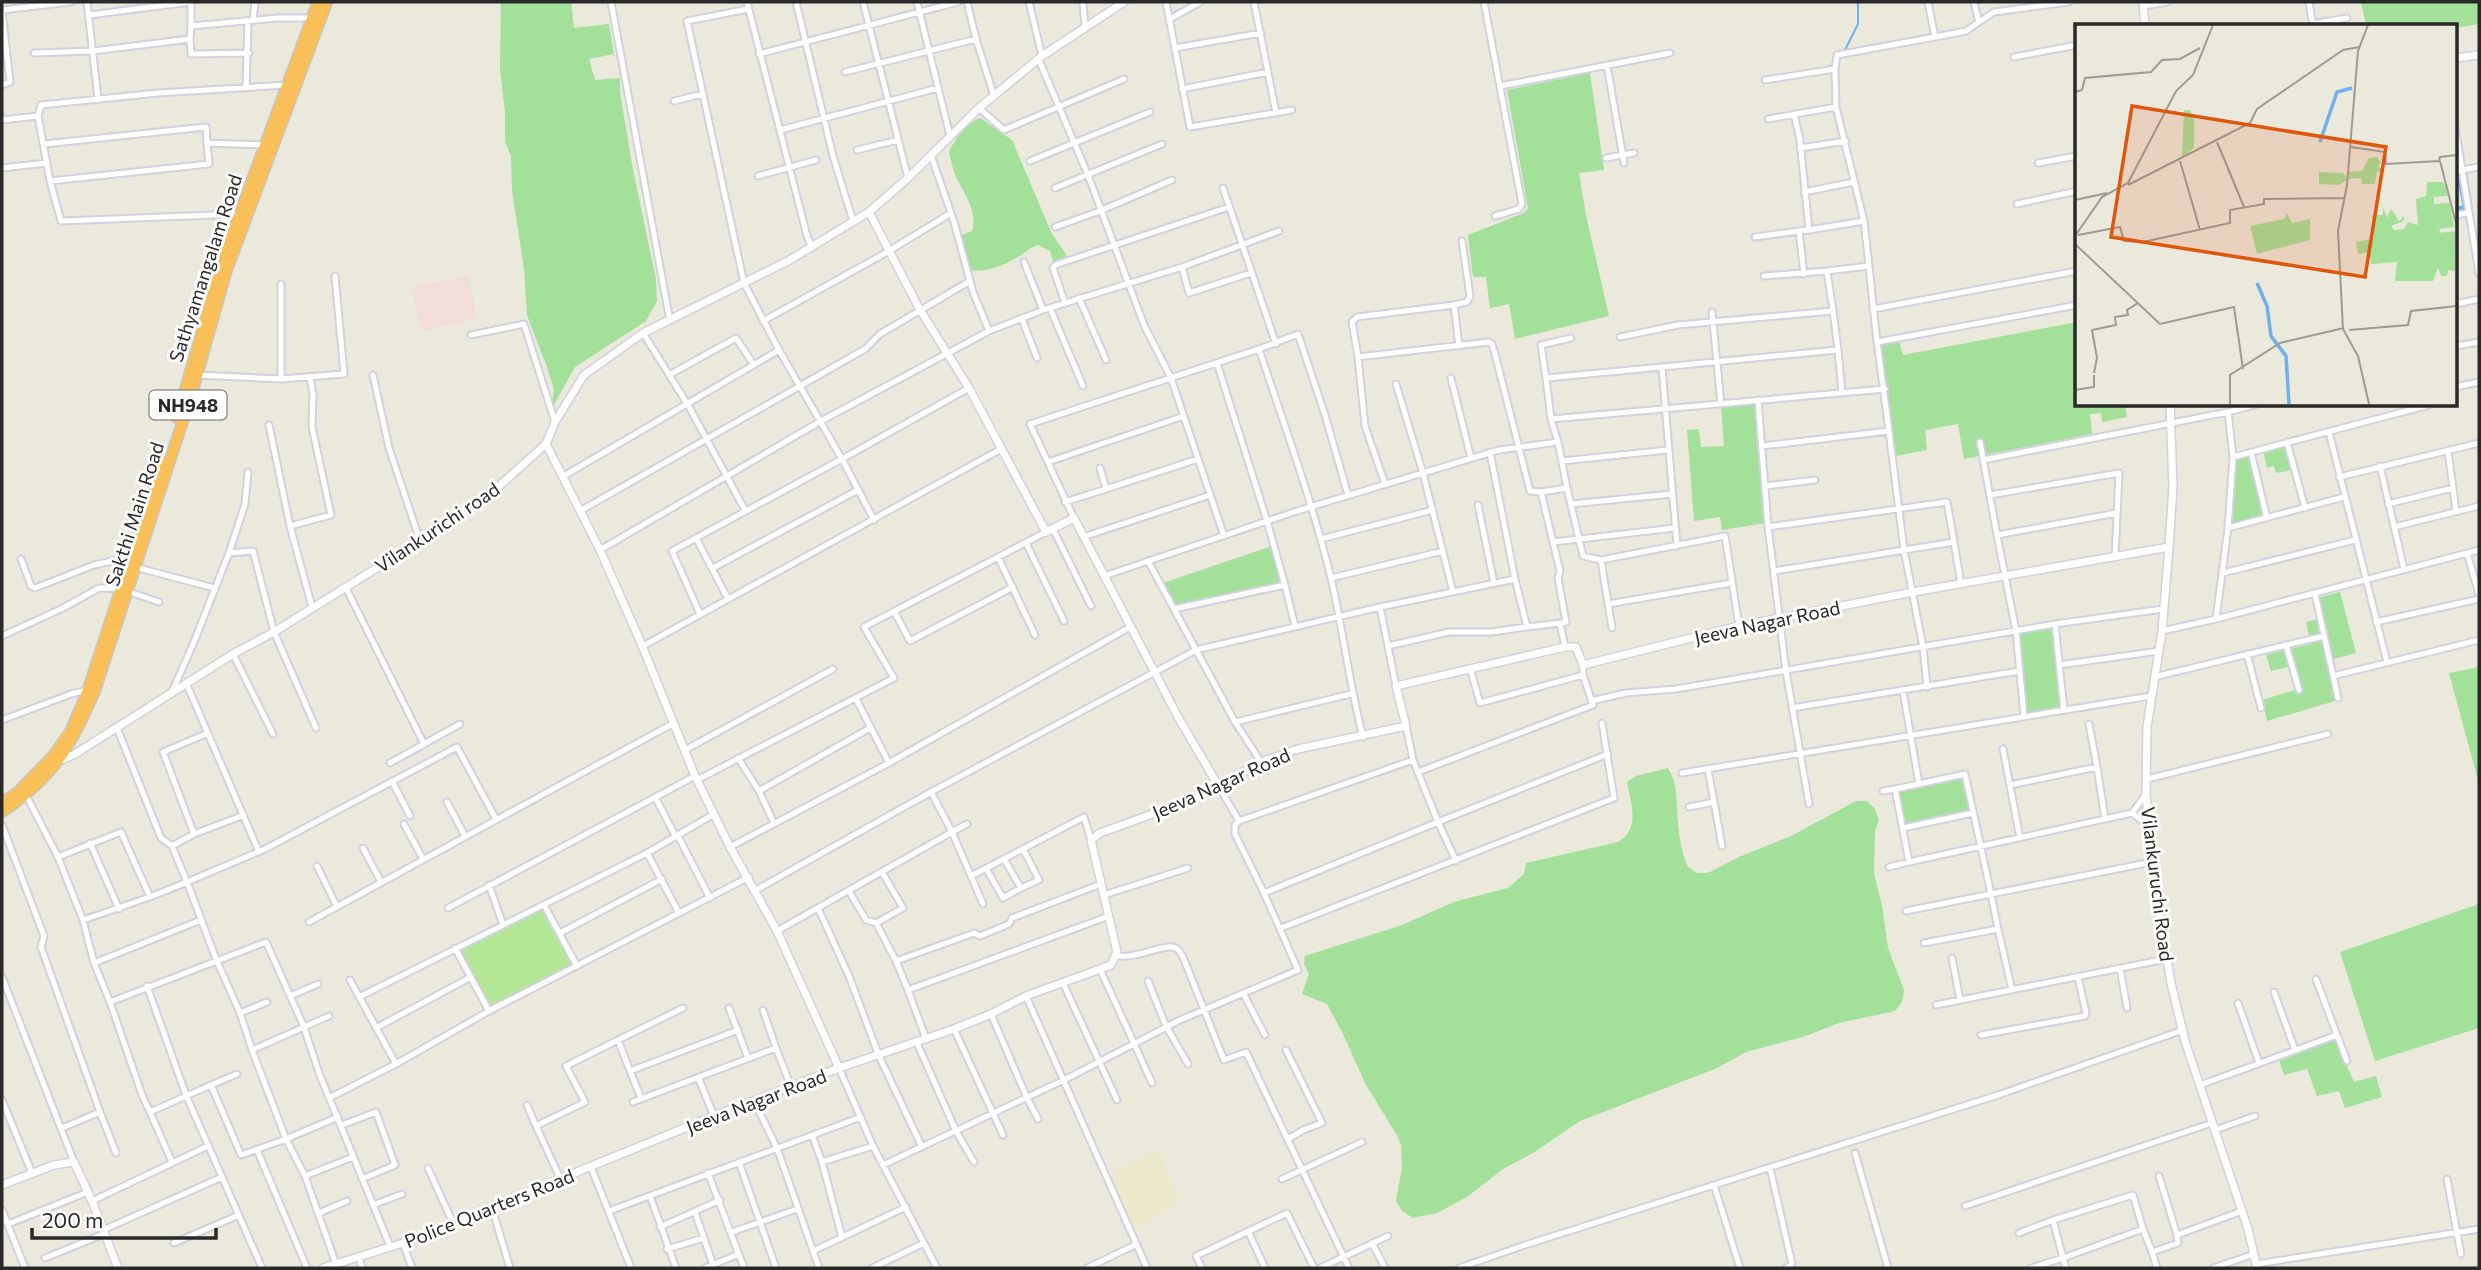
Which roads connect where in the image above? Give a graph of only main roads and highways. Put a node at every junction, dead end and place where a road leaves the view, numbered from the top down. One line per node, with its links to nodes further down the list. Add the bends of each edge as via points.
1 (318, 2): 3 (highway, Sathyamangalam Road / NH948, via 222,262 175,425 130,557)
2 (327, 2): 3 (highway, Sakthi Main Road / NH948, via 234,250)
3 (124, 590): 4 (highway, Sathyamangalam Road / NH948, via 88,690); 4 (highway, Sakthi Main Road / NH948, via 95,690 77,733)
4 (57, 757): 5 (highway, Sathyamangalam Road / NH948); 6 (highway, Sakthi Main Road / NH948, via 26,795)
5 (2, 803)
6 (2, 812)

